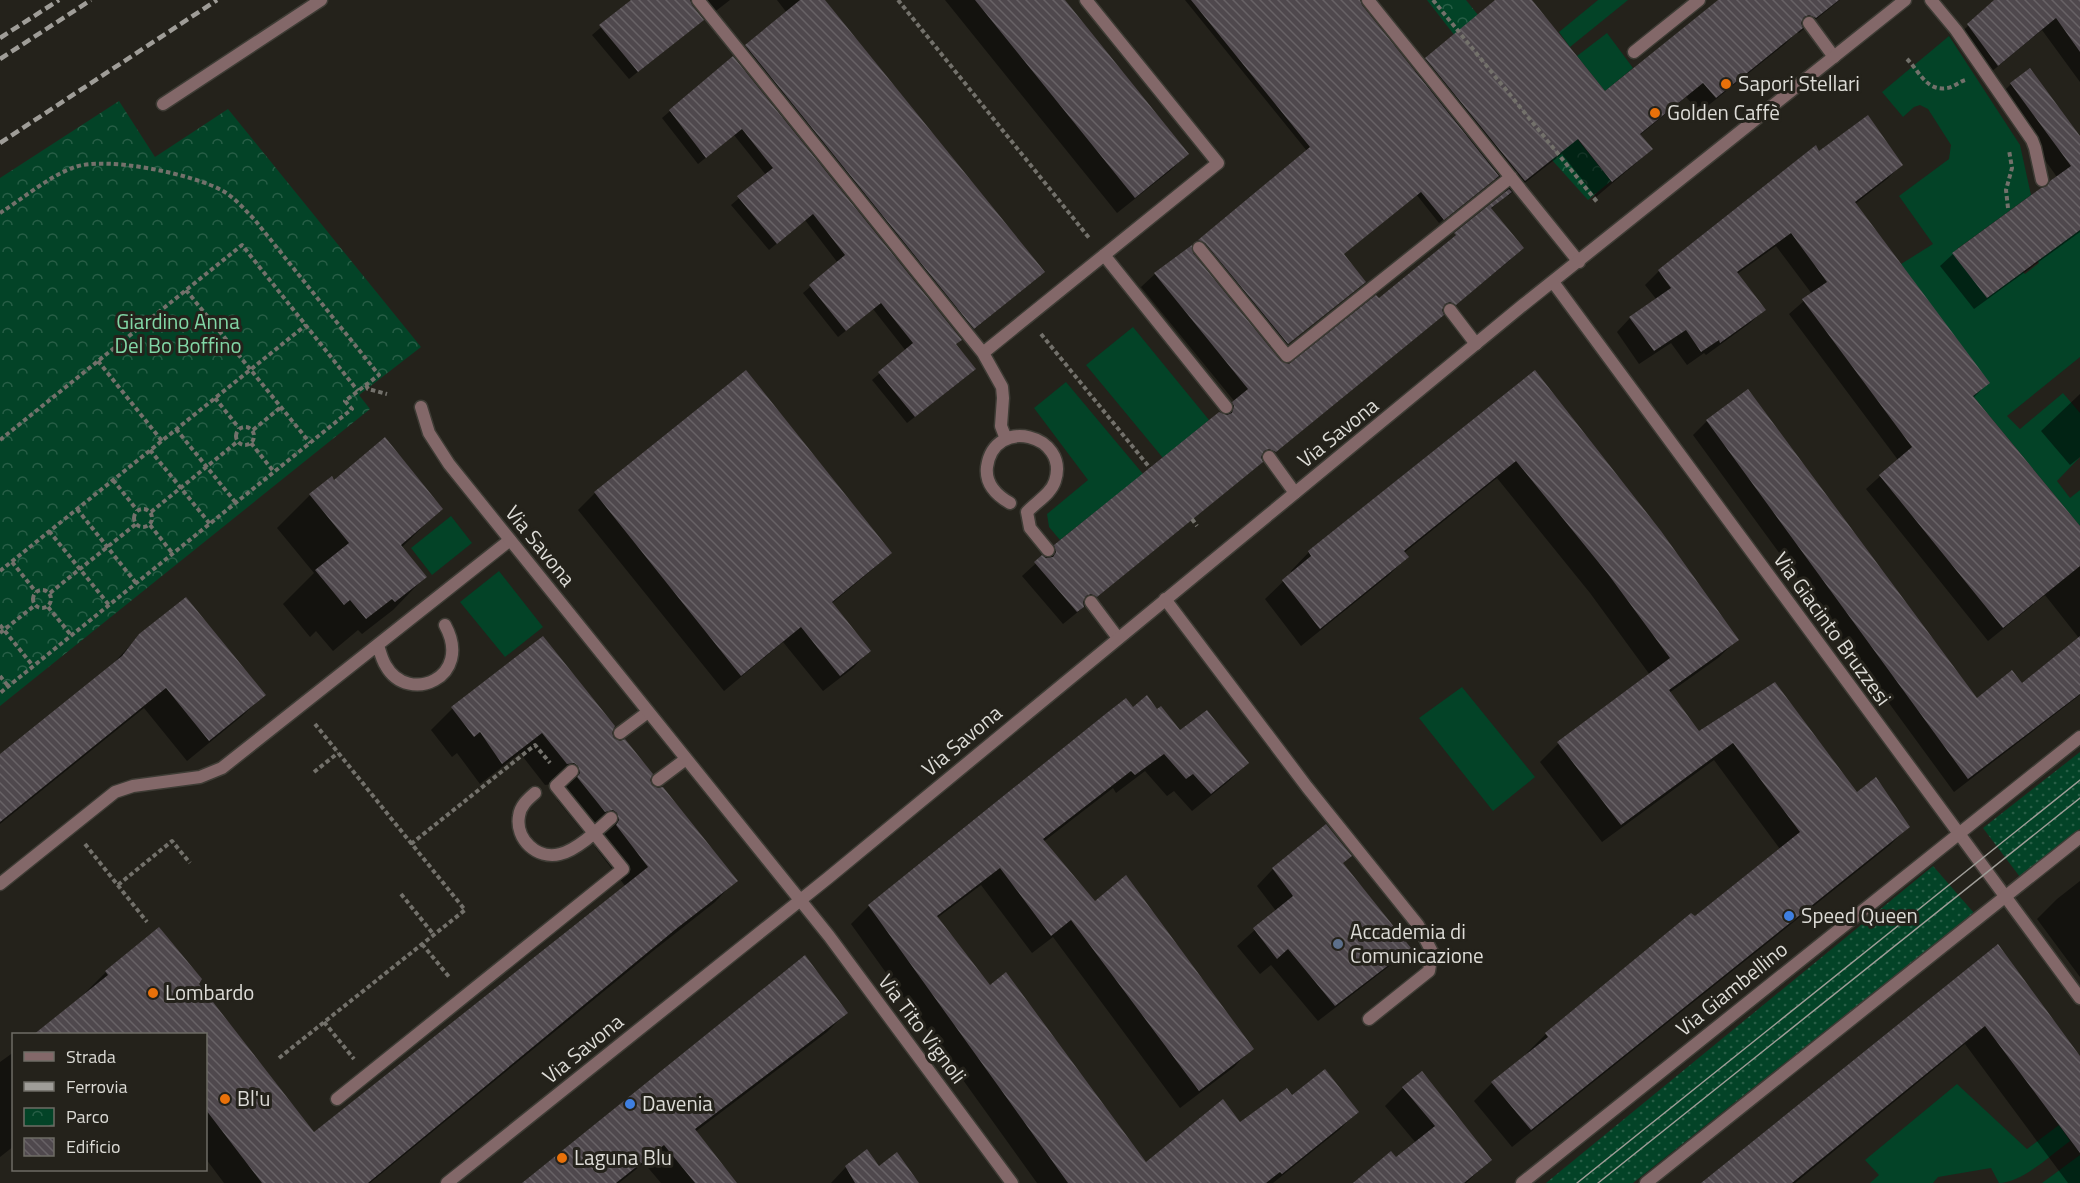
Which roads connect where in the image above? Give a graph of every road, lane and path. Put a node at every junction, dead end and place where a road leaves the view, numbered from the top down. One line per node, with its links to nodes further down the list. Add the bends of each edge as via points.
1 (321, 0): 15 (street)
2 (698, 0): 31 (street)
3 (898, 0): 23 (path)
4 (1086, 0): 23 (street, via 1218,163)
5 (1368, 0): 17 (street)
6 (1433, 0): 19 (path)
7 (1699, 0): 11 (street)
8 (1905, 0): 12 (street, Via Savona)
9 (1931, 0): 18 (street, via 2032,140)
10 (1809, 23): 12 (street)
11 (1634, 52)
12 (1834, 57): 24 (street, Via Savona)
13 (1907, 58): 14 (path, via 1935,88)
14 (1975, 80)
15 (163, 104)
16 (2007, 144): 20 (path, via 2012,168 2006,190)
17 (1511, 177): 22 (street, via 1411,264 1287,357); 24 (street)
18 (2042, 180)
19 (1598, 203)
20 (2008, 208)
21 (0, 213): 34 (path, via 64,172 88,164 147,169 207,183 224,192 254,219 379,375)
22 (1199, 248)
23 (1104, 255): 28 (street); 38 (street)
24 (1580, 262): 25 (street, Via Savona)
25 (1553, 282): 30 (street, Via Savona); 107 (street, Via Giacinto Bruzzesi)
26 (186, 290): 29 (path, via 242,245); 32 (path); 33 (path)
27 (1450, 310): 30 (street)
28 (1028, 317): 31 (street); 53 (path)
29 (306, 325): 33 (path); 35 (path)
30 (1476, 344): 57 (street, Via Savona)
31 (983, 353): 44 (street, via 1002,387 1001,426)
32 (98, 361): 45 (path); 46 (path)
33 (251, 369): 37 (path); 39 (path)
34 (366, 385): 35 (path); 36 (path)
35 (358, 391): 49 (path, via 345,401 352,409)
36 (387, 394)
37 (215, 398): 41 (path); 42 (path)
38 (1226, 406)
39 (281, 407): 43 (path); 49 (path)
40 (421, 407): 69 (street, Via Savona, via 429,433 449,464)
41 (239, 428): 43 (path); 47 (path)
42 (176, 429): 46 (path); 52 (path)
43 (253, 430): 48 (path, via 255,437)
44 (1006, 439): 59 (street, via 995,447 986,472 998,497); 71 (street, via 1019,435 1033,437 1053,455 1057,468 1055,482 1027,512 1029,528)
45 (0, 440)
46 (162, 441): 50 (path)
47 (237, 442): 48 (path, via 244,446); 52 (path)
48 (251, 443): 54 (path)
49 (310, 443): 54 (path)
50 (150, 450): 55 (path); 56 (path)
51 (1269, 457): 57 (street)
52 (207, 467): 56 (path); 58 (path)
53 (1150, 468)
54 (274, 472): 58 (path)
55 (113, 480): 60 (path); 61 (path)
56 (181, 488): 62 (path); 65 (path)
57 (1295, 492): 79 (street, Via Savona)
58 (236, 503): 65 (path)
59 (1010, 503)
60 (77, 509): 68 (path); 70 (path)
61 (137, 510): 62 (path, via 145,508); 64 (path)
62 (151, 512): 66 (path)
63 (1192, 519): 67 (path)
64 (136, 524): 66 (path); 70 (path)
65 (210, 524): 72 (path)
66 (150, 525): 72 (path)
67 (1197, 526)
68 (49, 531): 73 (path); 74 (path)
69 (510, 540): 89 (street); 95 (street, Via Savona)
70 (108, 547): 74 (path); 76 (path)
71 (1048, 550)
72 (173, 554): 76 (path)
73 (12, 562): 75 (path); 77 (path)
74 (80, 570): 78 (path); 81 (path)
75 (0, 571)
76 (136, 583): 81 (path)
77 (36, 592): 78 (path); 82 (path, via 32,598)
78 (50, 593): 83 (path, via 52,601)
79 (1165, 600): 88 (street, Via Savona); 121 (street, via 1418,925 1432,952 1429,970)
80 (1090, 602): 88 (street)
81 (109, 605): 87 (path)
82 (34, 606): 83 (path); 86 (path)
83 (48, 607): 87 (path)
84 (0, 625): 86 (path)
85 (445, 625): 89 (street, via 454,653 438,679 424,684 409,684 395,678 385,666)
86 (2, 632): 90 (path)
87 (71, 635): 90 (path)
88 (1118, 638): 115 (street, Via Savona)
89 (378, 645): 94 (street)
90 (33, 666): 92 (path)
91 (0, 676): 92 (path)
92 (8, 686): 93 (path)
93 (0, 693)
94 (301, 706): 98 (path); 105 (street, via 222,768 200,777 115,792)
95 (648, 712): 96 (street); 99 (street, Via Savona)
96 (620, 733)
97 (2080, 737): 107 (street, Via Giambellino)
98 (338, 753): 100 (path); 109 (path)
99 (686, 759): 102 (street); 115 (street, Via Savona)
100 (314, 772)
101 (568, 775): 106 (street, via 556,786); 109 (path, via 535,745)
102 (658, 780)
103 (535, 793): 106 (street, via 519,815 524,842 534,850 561,854)
104 (611, 818): 106 (street)
105 (71, 827): 111 (street); 112 (path)
106 (594, 833): 119 (street, via 623,869)
107 (1958, 834): 114 (street, Via Giacinto Bruzzesi); 128 (street, Via Giambellino)
108 (2080, 837): 114 (street)
109 (411, 844): 117 (path, via 465,910)
110 (190, 863): 112 (path, via 172,841)
111 (0, 884)
112 (118, 885): 116 (path)
113 (401, 894): 117 (path)
114 (2006, 896): 120 (street, Via Giacinto Bruzzesi); 129 (street)
115 (798, 900): 126 (street, Via Savona); 127 (street, Via Tito Vignoli, via 829,936)
116 (147, 922)
117 (434, 935): 118 (path)
118 (422, 944): 119 (path); 122 (path)
119 (465, 996): 124 (street)
120 (2080, 998)
121 (1369, 1019)
122 (324, 1022): 123 (path); 124 (path)
123 (279, 1058)
124 (367, 1075): 125 (street)
125 (337, 1099)
126 (447, 1183)
127 (1012, 1183)
128 (1522, 1183)
129 (1646, 1183)

